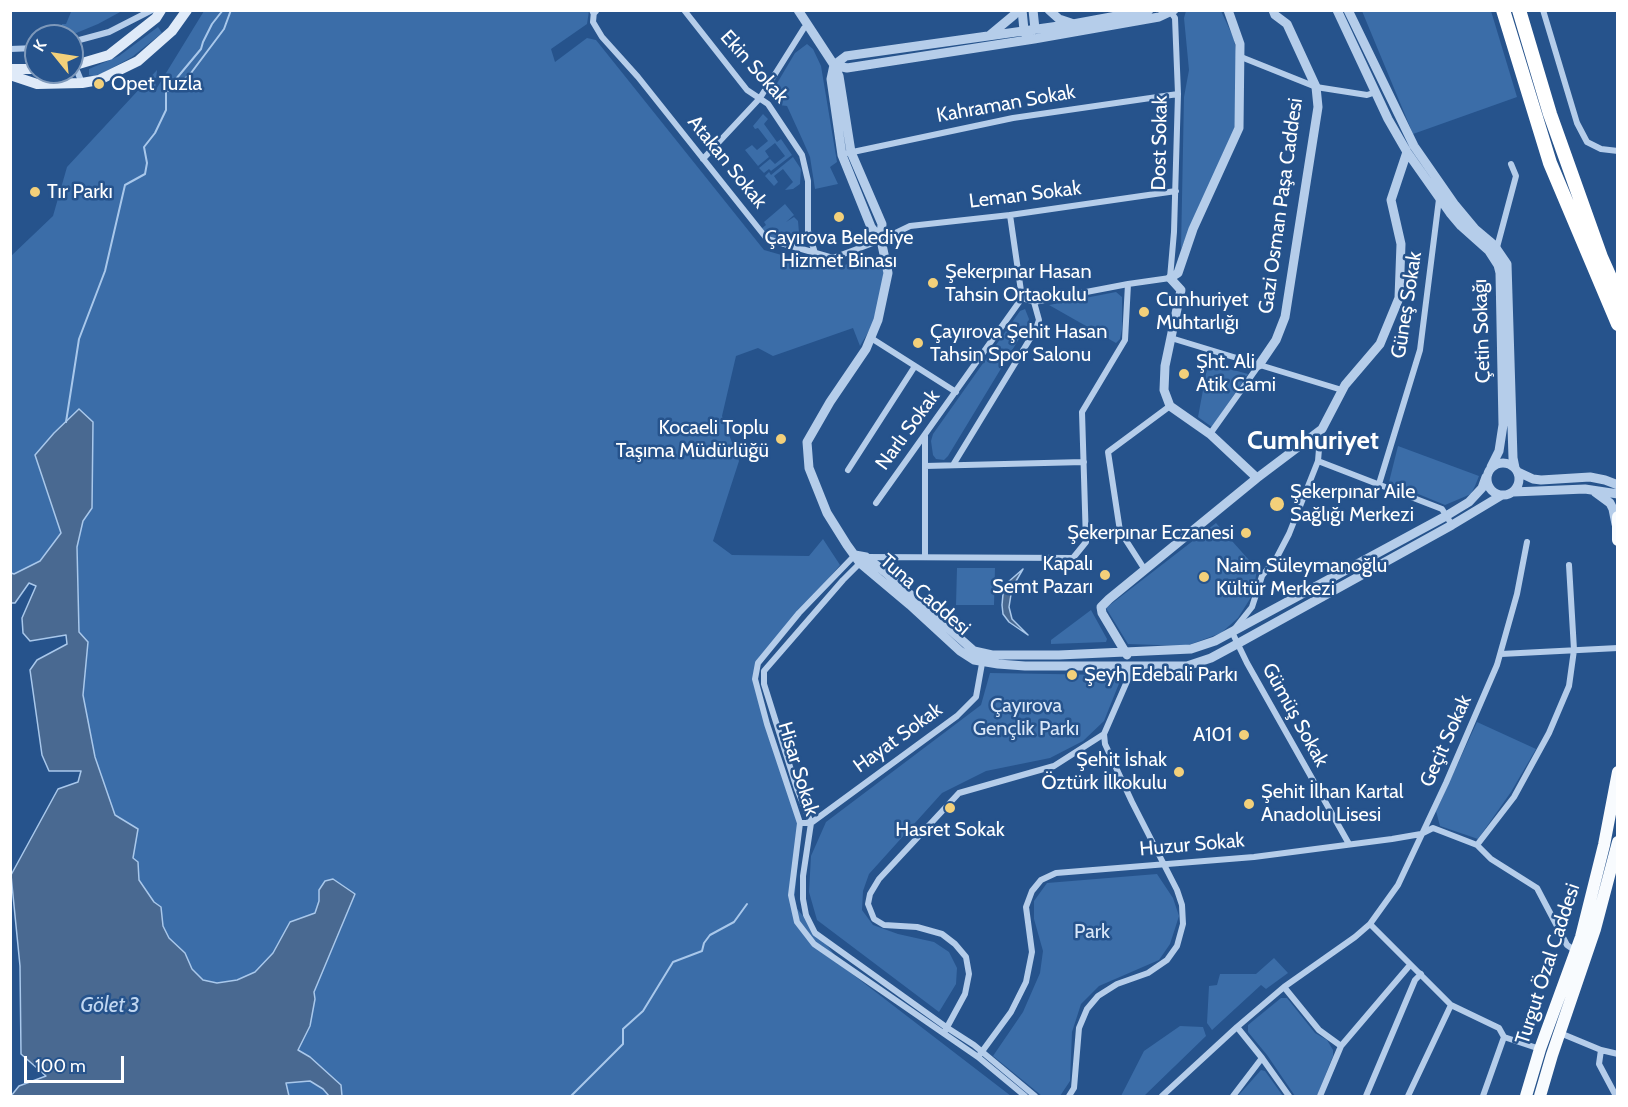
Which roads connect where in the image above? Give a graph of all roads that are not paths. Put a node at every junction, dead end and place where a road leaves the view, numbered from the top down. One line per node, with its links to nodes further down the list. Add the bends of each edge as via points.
1 (187, 10): 23 (main road)
2 (684, 10): 34 (street, Ekin Sokak, via 747,90)
3 (798, 10): 20 (street, Tuna Caddesi)
4 (1016, 10): 24 (street)
5 (1022, 10): 22 (street)
6 (1033, 10): 21 (street)
7 (1049, 10): 19 (street)
8 (1149, 10): 19 (street)
9 (1228, 10): 27 (street)
10 (1273, 10): 31 (street, Gazi Osman Paşa Caddesi, via 1287,24)
11 (1337, 10): 32 (street)
12 (1348, 10): 35 (street)
13 (1503, 10): 51 (highway, via 1551,163)
14 (1519, 10): 48 (highway, via 1550,114)
15 (1543, 10): 36 (street, via 1577,123 1587,142)
16 (594, 11): 38 (street, Atakan Sokak, via 593,22 602,37)
17 (1172, 11): 26 (street, via 1159,17); 33 (street, Dost Sokak)
18 (154, 13): 23 (main road); 25 (street); 28 (main road, via 109,55)
19 (1073, 24): 21 (street)
20 (809, 25): 29 (street, Tuna Caddesi); 34 (street)
21 (1035, 29): 22 (street)
22 (1024, 30): 24 (street); 26 (street)
23 (172, 31): 30 (main road, via 138,61 99,80)
24 (989, 36): 29 (street, via 846,56)
25 (84, 39)
26 (1034, 39): 29 (street, via 847,68)
27 (1241, 57): 31 (street); 46 (street, via 1239,128 1193,229 1178,273)
28 (84, 63)
29 (834, 65): 37 (street, Tuna Caddesi, via 839,76)
30 (84, 83)
31 (1316, 87): 32 (street, via 1367,95); 54 (street, Gazi Osman Paşa Caddesi, via 1318,107 1285,317 1276,340)
32 (1376, 92): 35 (street, via 1394,131)
33 (1178, 94): 37 (street, Kahraman Sokak, via 1013,118); 40 (street, Dost Sokak)
34 (760, 98): 38 (street); 44 (street, Ekin Sokak, via 802,155 808,181 808,231)
35 (1410, 149): 41 (street, Çetin Sokağı); 45 (street); 56 (street, via 1391,200 1401,243 1399,298 1380,344)
36 (1617, 151)
37 (847, 153): 43 (street, Tuna Caddesi, via 882,224)
38 (703, 159): 44 (street, Atakan Sokak, via 767,239)
39 (1511, 164): 45 (street, via 1516,176)
40 (1176, 191): 42 (street, Leman Sokak); 46 (street, Dost Sokak)
41 (1439, 199): 45 (street, Çetin Sokağı, via 1461,226); 73 (street, Güneş Sokak, via 1420,350)
42 (1010, 215): 43 (street, Leman Sokak, via 910,226); 49 (street)
43 (881, 240): 44 (street, Atakan Sokak, via 833,258); 52 (street, Tuna Caddesi, via 888,273)
44 (815, 253)
45 (1496, 253): 66 (street, Çetin Sokağı, via 1500,273 1503,425 1499,451); 68 (street, via 1505,260 1508,270 1513,458)
46 (1170, 278): 47 (street); 53 (street, via 1180,290)
47 (1128, 284): 50 (street); 63 (street, via 1125,340 1082,412)
48 (1617, 295)
49 (1022, 298): 50 (street); 57 (street, Narlı Sokak)
50 (1034, 302): 64 (street, via 1039,320 1036,329)
51 (1617, 324)
52 (872, 338): 55 (street); 87 (street, Tuna Caddesi, via 807,442 809,468 827,513)
53 (1171, 338): 54 (street); 58 (street, via 1164,390)
54 (1259, 365): 56 (street); 59 (street, Gazi Osman Paşa Caddesi)
55 (915, 366): 57 (street); 67 (street)
56 (1342, 390): 61 (street, via 1322,429)
57 (956, 392): 60 (street, Narlı Sokak)
58 (1170, 406): 59 (street); 89 (street, via 1108,452 1120,531)
59 (1210, 434): 72 (street)
60 (925, 435): 65 (street); 79 (street, Narlı Sokak)
61 (1312, 437): 62 (street, via 1319,449); 72 (street)
62 (1318, 461): 73 (street); 90 (street, via 1289,534 1262,576 1252,607)
63 (1083, 462): 64 (street); 86 (street, via 1086,542 1073,558)
64 (952, 465): 65 (street)
65 (925, 466): 86 (street)
66 (1491, 467): 68 (street, via 1506,462); 69 (street)
67 (848, 470)
68 (1517, 470): 70 (street, via 1541,480); 76 (street, via 1519,483)
69 (1486, 477): 78 (street, via 1489,487); 80 (street, Tuna Caddesi, via 1469,502)
70 (1590, 477): 71 (street); 74 (street)
71 (1617, 477)
72 (1257, 478): 89 (street)
73 (1379, 484): 80 (street, via 1442,509)
74 (1617, 485)
75 (1578, 489): 76 (street); 77 (street); 83 (street, via 1594,492 1610,503)
76 (1513, 492): 78 (street)
77 (1617, 494)
78 (1502, 495): 82 (street, Tuna Caddesi)
79 (876, 503)
80 (1446, 516): 82 (street); 90 (street, Tuna Caddesi)
81 (1617, 517): 83 (main road)
82 (1452, 525): 91 (street, Tuna Caddesi)
83 (1617, 535): 84 (main road)
84 (1617, 540)
85 (1527, 542): 95 (street, Geçit Sokak)
86 (925, 557): 87 (street)
87 (861, 559): 96 (street, Tuna Caddesi, via 960,651 974,660); 100 (street, Hisar Sokak, via 799,613 758,663 755,679); 101 (street, Hisar Sokak, via 764,671 764,684)
88 (1569, 565): 93 (street)
89 (1144, 570): 94 (street, via 1101,607)
90 (1232, 632): 91 (street, Gümüş Sokak); 94 (street, Tuna Caddesi, via 1191,650)
91 (1237, 644): 97 (street, Tuna Caddesi, via 1187,666); 103 (street, Gümüş Sokak)
92 (1617, 648): 93 (street)
93 (1574, 650): 95 (street); 105 (street, via 1569,686 1549,733 1514,797)
94 (1126, 652): 96 (street, Tuna Caddesi); 97 (street)
95 (1501, 654): 102 (street, Geçit Sokak)
96 (983, 657): 97 (street, Tuna Caddesi, via 1025,666); 101 (street, Hayat Sokak, via 976,697 957,716)
97 (1129, 666): 98 (street, via 1128,679)
98 (1104, 734): 107 (street, via 1105,744); 114 (street, via 1054,766 959,793 879,879 870,894 868,904 874,919 884,925 917,927 942,934 966,957 969,974 965,994)
99 (1617, 772): 104 (main road, Turgut Özal Caddesi)
100 (800, 823): 101 (street); 117 (street, Hisar Sokak, via 791,895 797,922 814,944)
101 (811, 823): 114 (street, Hisar Sokak, via 803,899 815,933)
102 (1421, 834): 103 (street, Huzur Sokak); 105 (street, Huzur Sokak, via 1433,828); 108 (street, Geçit Sokak, via 1398,885)
103 (1349, 844): 107 (street, Huzur Sokak)
104 (1604, 845): 106 (street); 109 (main road, Turgut Özal Caddesi)
105 (1477, 846): 109 (street, Huzur Sokak, via 1537,888 1567,945)
106 (1617, 850): 109 (main road, Turgut Özal Caddesi)
107 (1163, 864): 122 (street, Huzur Sokak, via 1056,873 1041,880 1026,907 1032,952 1026,982 1011,1012); 127 (street, via 1182,905 1183,924 1177,946 1167,960 1148,973 1117,984 1087,1009 1079,1028 1074,1089)
108 (1370, 924): 110 (street); 112 (street, Geçit Sokak)
109 (1581, 954): 116 (main road, Turgut Özal Caddesi); 120 (main road, Turgut Özal Caddesi)
110 (1410, 965): 111 (street); 119 (street)
111 (1421, 974): 113 (street); 132 (street, via 1414,980)
112 (1284, 987): 115 (street, Geçit Sokak); 119 (street, via 1319,1030)
113 (1450, 1005): 118 (street, via 1499,1028); 133 (street)
114 (946, 1027): 117 (street); 122 (street, Hisar Sokak)
115 (1237, 1027): 124 (street); 128 (street, Geçit Sokak)
116 (1559, 1033): 121 (street); 136 (main road, Turgut Özal Caddesi)
117 (943, 1034): 122 (street, Hisar Sokak)
118 (1504, 1037): 120 (street); 134 (street)
119 (1341, 1046): 131 (street)
120 (1540, 1049): 135 (main road, Turgut Özal Caddesi)
121 (1601, 1050): 123 (street); 137 (street, via 1599,1064)
122 (981, 1054): 125 (street, Hisar Sokak); 126 (street, Hisar Sokak)
123 (1617, 1054)
124 (1262, 1058): 129 (street); 130 (street)
125 (1025, 1096)
126 (1035, 1096)
127 (1069, 1096)
128 (1162, 1096)
129 (1233, 1096)
130 (1289, 1096)
131 (1320, 1096)
132 (1366, 1096)
133 (1408, 1096)
134 (1483, 1096)
135 (1526, 1096)
136 (1540, 1096)
137 (1616, 1096)

